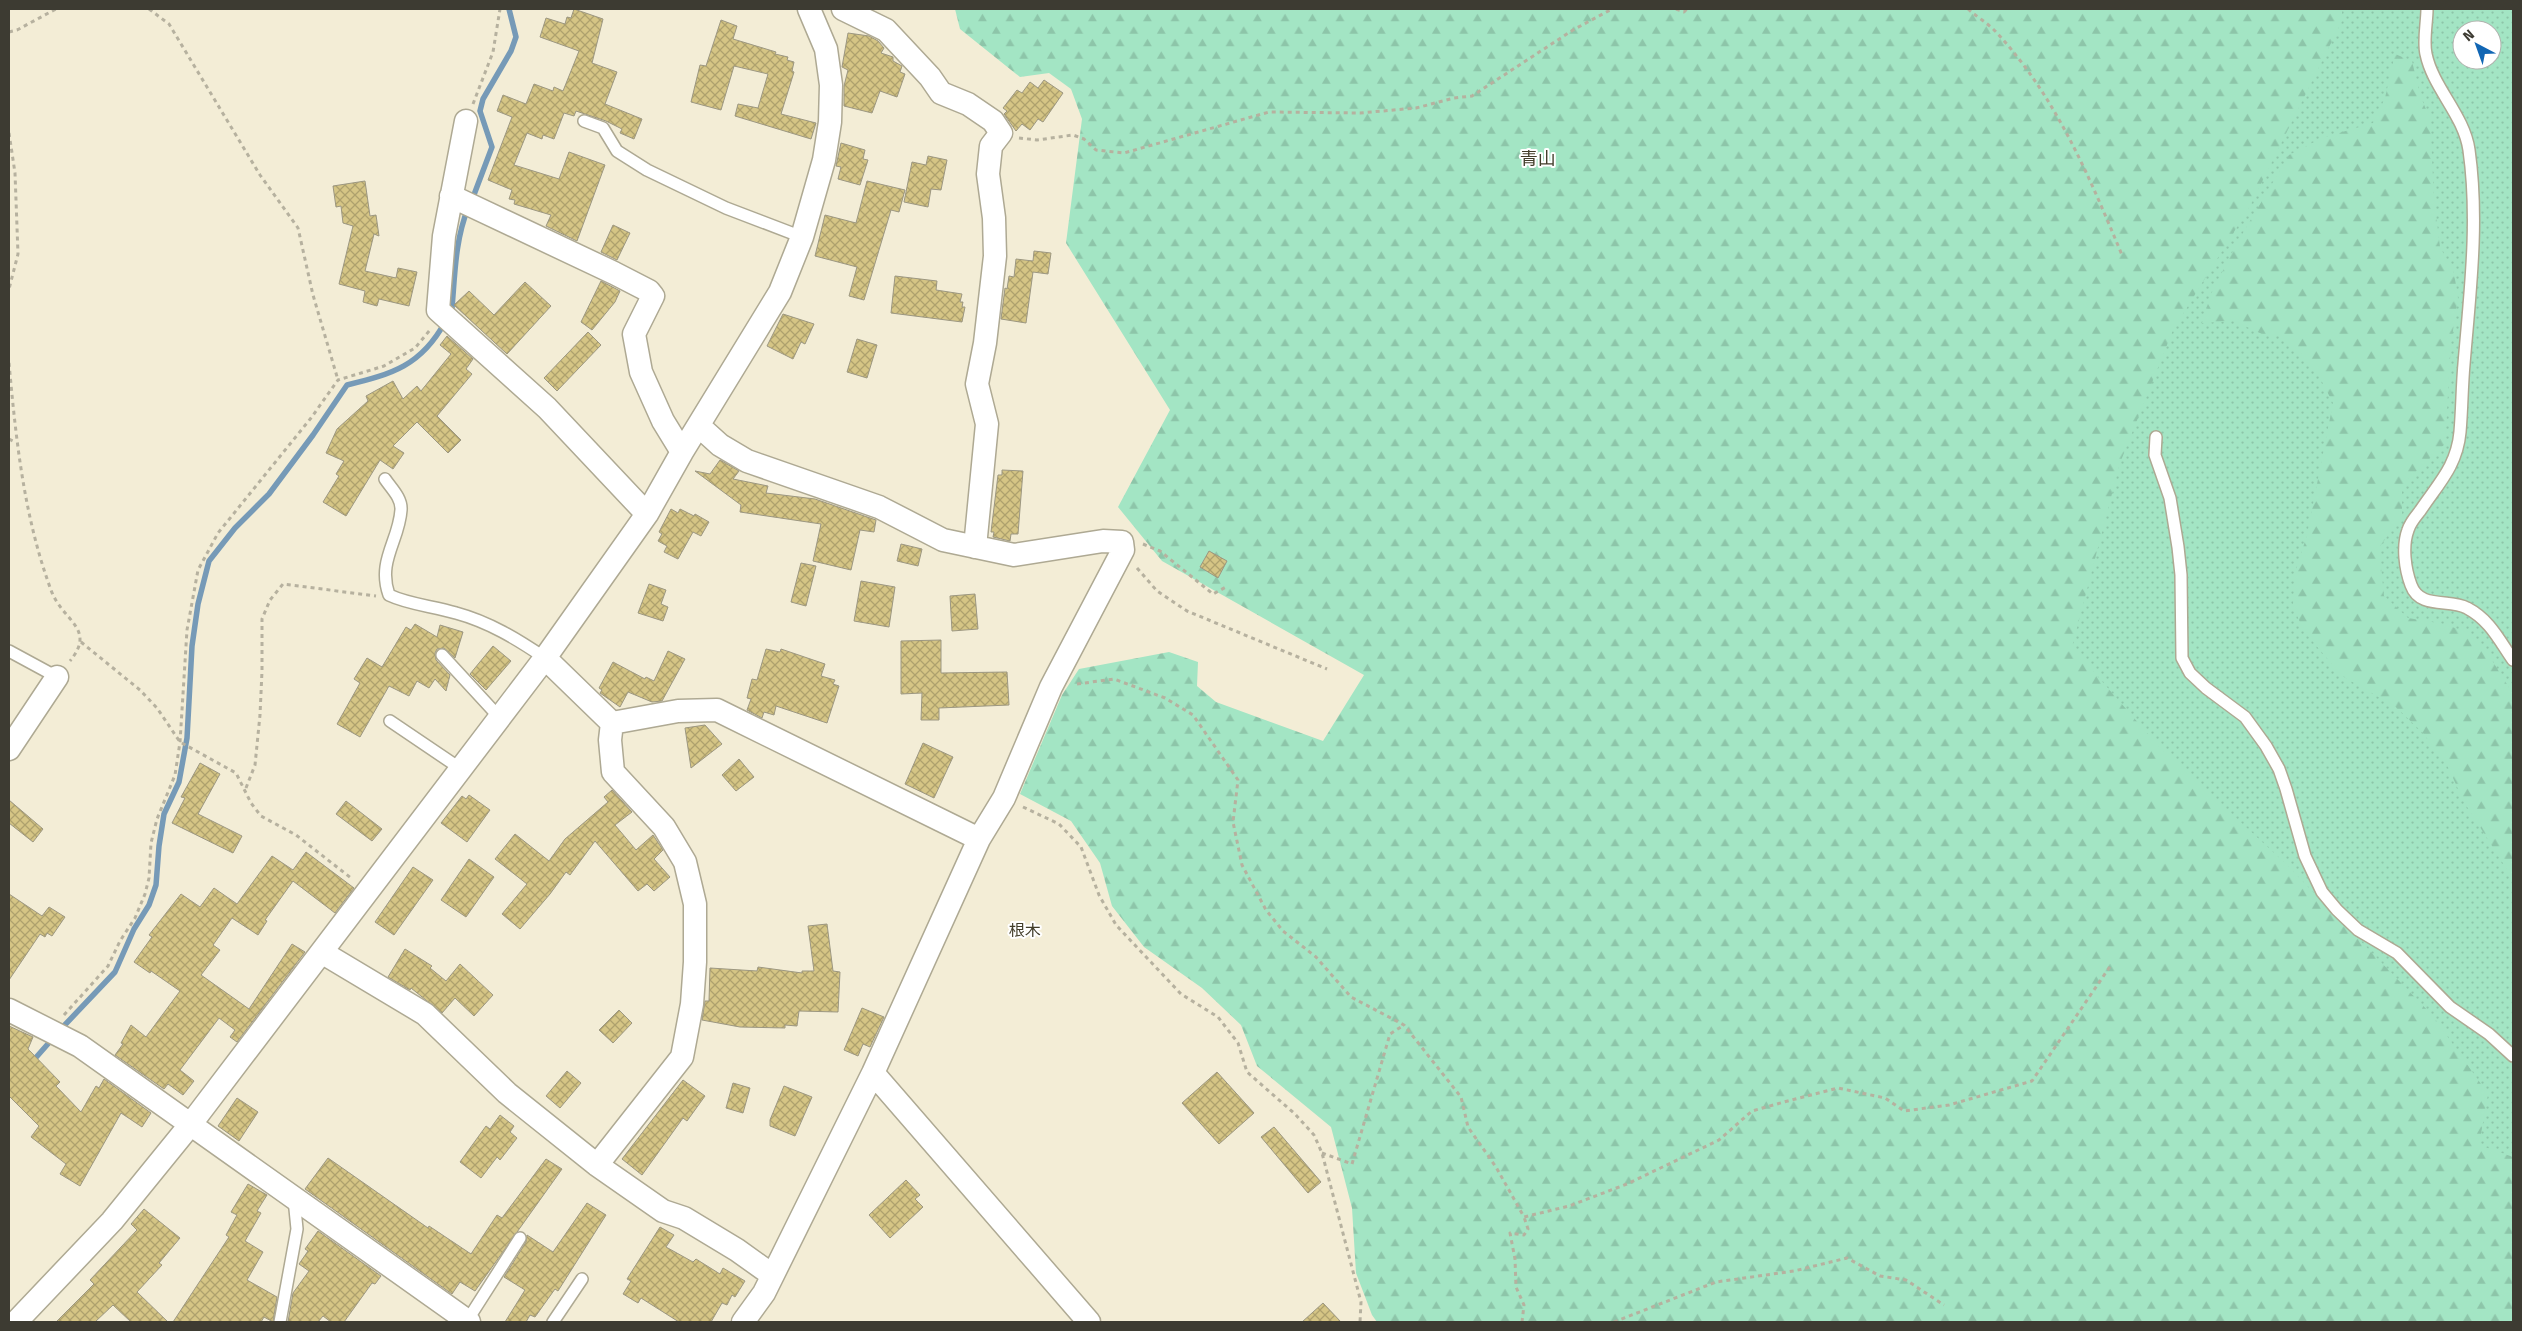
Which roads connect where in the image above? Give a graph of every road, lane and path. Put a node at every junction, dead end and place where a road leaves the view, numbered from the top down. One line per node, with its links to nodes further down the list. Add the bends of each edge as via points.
1 (56, 9): 11 (path)
2 (148, 9): 22 (path, via 169,24 260,175 298,228 313,295)
3 (500, 9): 12 (path, via 493,52)
4 (809, 9): 17 (street, via 826,50 830,122 824,160)
5 (844, 9): 15 (street, via 886,30 941,92 993,120)
6 (1612, 9): 15 (path, via 1472,96 1416,108 1360,113 1270,112 1124,153 1096,150 1073,135 1037,140)
7 (1676, 9): 8 (path, via 1684,12)
8 (1687, 9)
9 (1968, 9): 18 (path, via 1997,32 2052,105 2080,158)
10 (2427, 9): 38 (lane, via 2425,53 2469,147 2474,199 2473,271 2456,456 2408,529 2407,570 2411,588 2422,599 2464,606 2478,614 2492,626)
11 (9, 32)
12 (466, 121): 16 (street)
13 (584, 121): 17 (lane, via 603,128 617,151 647,170 718,204)
14 (9, 133): 19 (path, via 15,173 18,254)
15 (1001, 133): 31 (street, via 991,146 988,174 995,256 977,384 987,424)
16 (451, 196): 20 (street); 27 (street, via 649,291 653,296 634,334 641,372 663,421)
17 (802, 237): 23 (street, via 780,292)
18 (2122, 254)
19 (9, 289)
20 (438, 310): 22 (path, via 430,330 415,348 384,366); 29 (street, via 547,408)
21 (9, 363): 26 (path)
22 (338, 380): 45 (path, via 218,533 198,570 187,630)
23 (699, 426): 27 (street); 31 (street, via 720,446 747,461 879,507 943,540)
24 (2156, 437): 57 (lane, via 2155,455 2170,498 2178,547 2182,658 2190,673 2245,717 2266,746 2279,769 2305,856 2322,892 2358,930 2397,953 2450,1007 2489,1034)
25 (9, 438): 26 (path)
26 (16, 442): 34 (path, via 26,503 51,593 81,633)
27 (682, 452): 29 (street)
28 (384, 479): 33 (lane, via 397,495 401,509 384,580)
29 (647, 514): 37 (street)
30 (1122, 546): 31 (street, via 1103,542 1014,555); 32 (path, via 1139,542 1160,552 1213,594); 39 (path, via 1157,592 1187,611); 41 (street)
31 (975, 547)
32 (1226, 587)
33 (389, 595): 37 (lane, via 483,622); 48 (path, via 369,596 283,584 270,600 262,619 255,765)
34 (81, 642): 40 (path); 45 (path, via 140,690)
35 (9, 651): 40 (lane)
36 (442, 655): 42 (lane)
37 (545, 658): 42 (street); 44 (street)
38 (2513, 660)
39 (1327, 669)
40 (57, 677): 46 (street)
41 (1051, 688): 49 (street); 55 (path, via 1114,679 1165,698 1193,715 1238,780 1232,822 1242,865 1266,910 1284,931 1316,956 1351,998)
42 (500, 718): 47 (street)
43 (390, 721): 47 (lane)
44 (612, 723): 50 (street, via 678,711 717,710); 61 (street, via 613,772 664,827 685,862 695,904 695,962 692,1004 682,1058)
45 (180, 742): 48 (path, via 236,773); 56 (path, via 175,774 155,827 148,878 135,918 97,980)
46 (9, 749)
47 (461, 769): 51 (street)
48 (246, 789): 51 (path, via 261,816 296,835)
49 (1004, 798): 50 (street); 60 (path, via 1060,824 1081,847 1099,895 1116,925 1181,994 1218,1017 1238,1042 1247,1072 1295,1114 1314,1135)
50 (979, 839): 58 (street)
51 (369, 892): 52 (street)
52 (323, 953): 59 (street); 61 (street, via 425,1014 507,1093)
53 (2111, 965): 63 (path, via 2032,1081 1949,1105 1904,1111 1885,1098 1838,1088 1784,1102 1752,1111 1719,1140 1627,1184 1569,1206)
54 (9, 1010): 56 (street)
55 (1404, 1025): 60 (path, via 1390,1034 1352,1164); 63 (path, via 1461,1097 1468,1127 1496,1167)
56 (50, 1030): 59 (street, via 80,1046)
57 (2513, 1056)
58 (873, 1073): 65 (street); 73 (street)
59 (190, 1125): 62 (street); 69 (street, via 112,1221)
60 (1322, 1153): 74 (path, via 1361,1302)
61 (597, 1165): 65 (street, via 663,1211 684,1218)
62 (294, 1199): 68 (street); 70 (lane, via 297,1228)
63 (1524, 1217): 75 (path, via 1528,1229 1524,1235 1510,1233 1516,1287 1524,1305)
64 (520, 1238): 68 (lane)
65 (772, 1275): 72 (street, via 764,1293)
66 (582, 1279): 71 (lane)
67 (1944, 1305): 76 (path, via 1906,1280 1880,1276 1847,1258 1794,1271 1716,1282)
68 (468, 1321)
69 (16, 1322)
70 (280, 1322)
71 (553, 1322)
72 (743, 1322)
73 (1089, 1322)
74 (1360, 1322)
75 (1522, 1322)
76 (1614, 1322)

